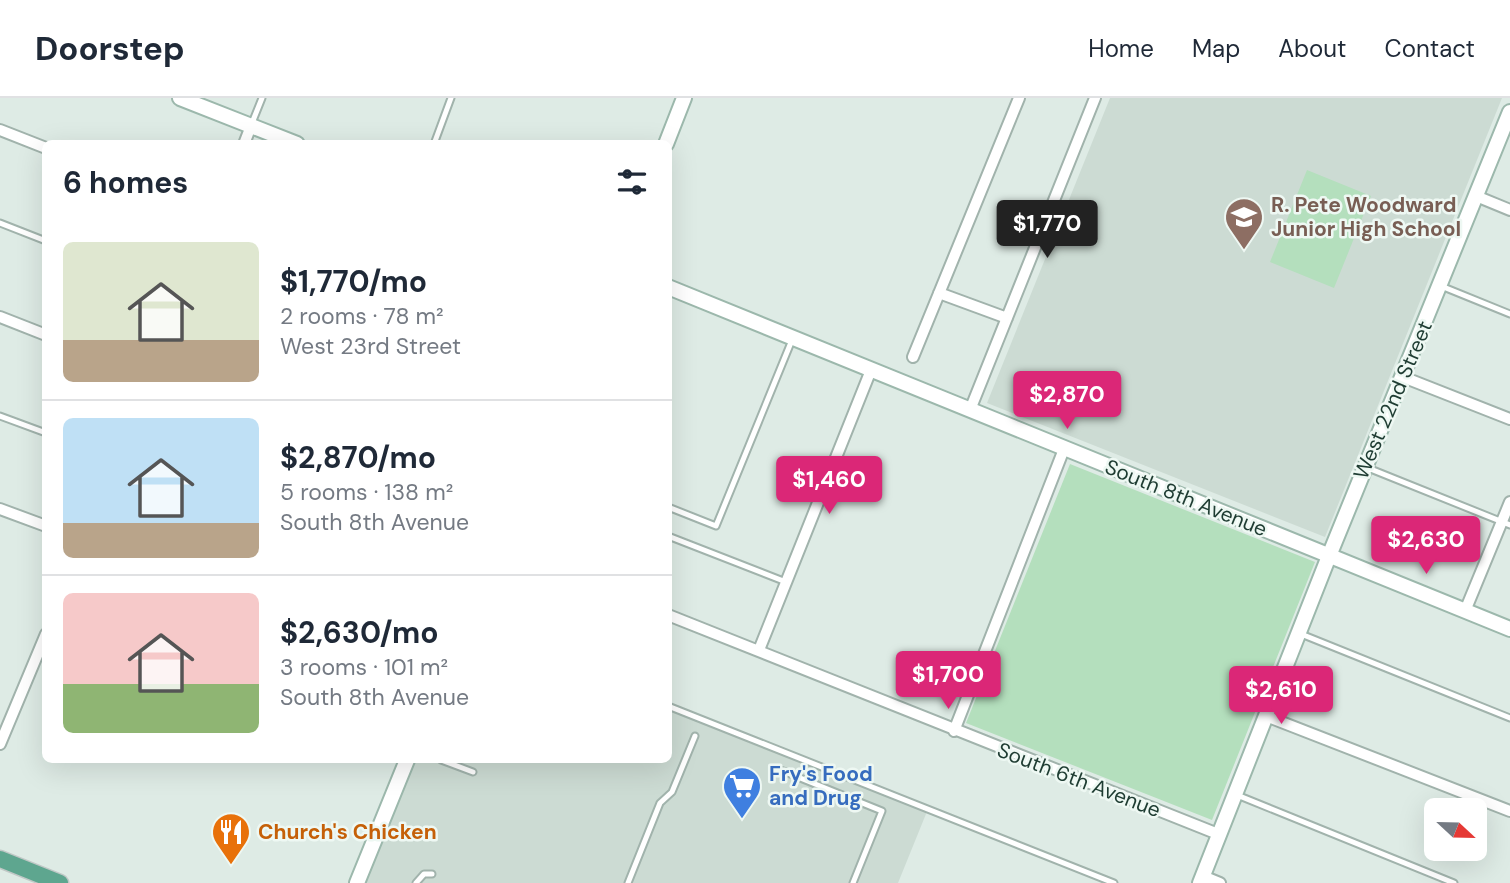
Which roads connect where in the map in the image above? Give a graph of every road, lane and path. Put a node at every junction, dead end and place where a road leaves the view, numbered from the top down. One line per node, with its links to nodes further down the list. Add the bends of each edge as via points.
1 (180, 98): 8 (street)
2 (262, 98): 8 (lane)
3 (451, 98): 12 (lane)
4 (684, 98): 13 (street)
5 (1019, 98): 21 (street)
6 (1095, 98): 24 (street)
7 (1510, 112): 15 (street, West 22nd Street)
8 (251, 126): 10 (street); 11 (street)
9 (0, 130): 14 (street)
10 (246, 140)
11 (287, 140)
12 (435, 140)
13 (668, 140)
14 (42, 146)
15 (1476, 196): 16 (street); 19 (street, West 22nd Street)
16 (1510, 210)
17 (0, 223): 18 (lane)
18 (42, 239)
19 (1441, 286): 22 (lane); 29 (street, West 22nd Street)
20 (672, 289): 26 (street, South 8th Avenue)
21 (939, 293): 24 (street); 27 (street)
22 (1510, 314)
23 (0, 317): 25 (street)
24 (1007, 318): 30 (street)
25 (42, 333)
26 (792, 339): 28 (street, South 8th Avenue); 38 (lane, via 716,526)
27 (913, 357)
28 (871, 370): 30 (street, South 8th Avenue); 43 (street)
29 (1403, 377): 32 (street); 35 (street, West 22nd Street)
30 (970, 410): 34 (street, South 8th Avenue)
31 (0, 416): 33 (lane)
32 (1510, 419)
33 (42, 432)
34 (1064, 449): 42 (street, South 8th Avenue); 53 (street)
35 (1365, 467): 39 (lane); 42 (street, West 22nd Street)
36 (1510, 502): 39 (street)
37 (0, 509): 40 (street)
38 (672, 509)
39 (1506, 524): 44 (street)
40 (42, 525)
41 (672, 538): 43 (lane)
42 (1329, 556): 44 (street, South 8th Avenue); 47 (street, West 22nd Street)
43 (786, 582): 49 (street)
44 (1465, 611): 46 (street, South 8th Avenue)
45 (672, 617): 49 (street, South 6th Avenue)
46 (1510, 629)
47 (1298, 633): 51 (street, West 22nd Street); 52 (lane)
48 (42, 644): 55 (street)
49 (759, 650): 53 (street, South 6th Avenue)
50 (672, 708): 72 (lane)
51 (1266, 716): 60 (street, West 22nd Street); 61 (street)
52 (1510, 718)
53 (954, 731): 62 (street, South 6th Avenue)
54 (695, 736): 70 (lane, via 673,792 660,803)
55 (0, 744)
56 (406, 763): 68 (street)
57 (449, 763): 59 (lane)
58 (778, 769): 71 (lane, via 883,811)
59 (473, 772)
60 (1234, 794): 62 (street, West 22nd Street); 74 (lane)
61 (1510, 811)
62 (1218, 834): 66 (street, West 22nd Street)
63 (0, 859): 65 (main road)
64 (432, 874): 69 (lane, via 424,874)
65 (26, 877): 67 (main road)
66 (1201, 879): 73 (street)
67 (60, 883)
68 (357, 883)
69 (416, 883)
70 (628, 883)
71 (853, 883)
72 (1114, 883)
73 (1220, 883)
74 (1454, 883)

